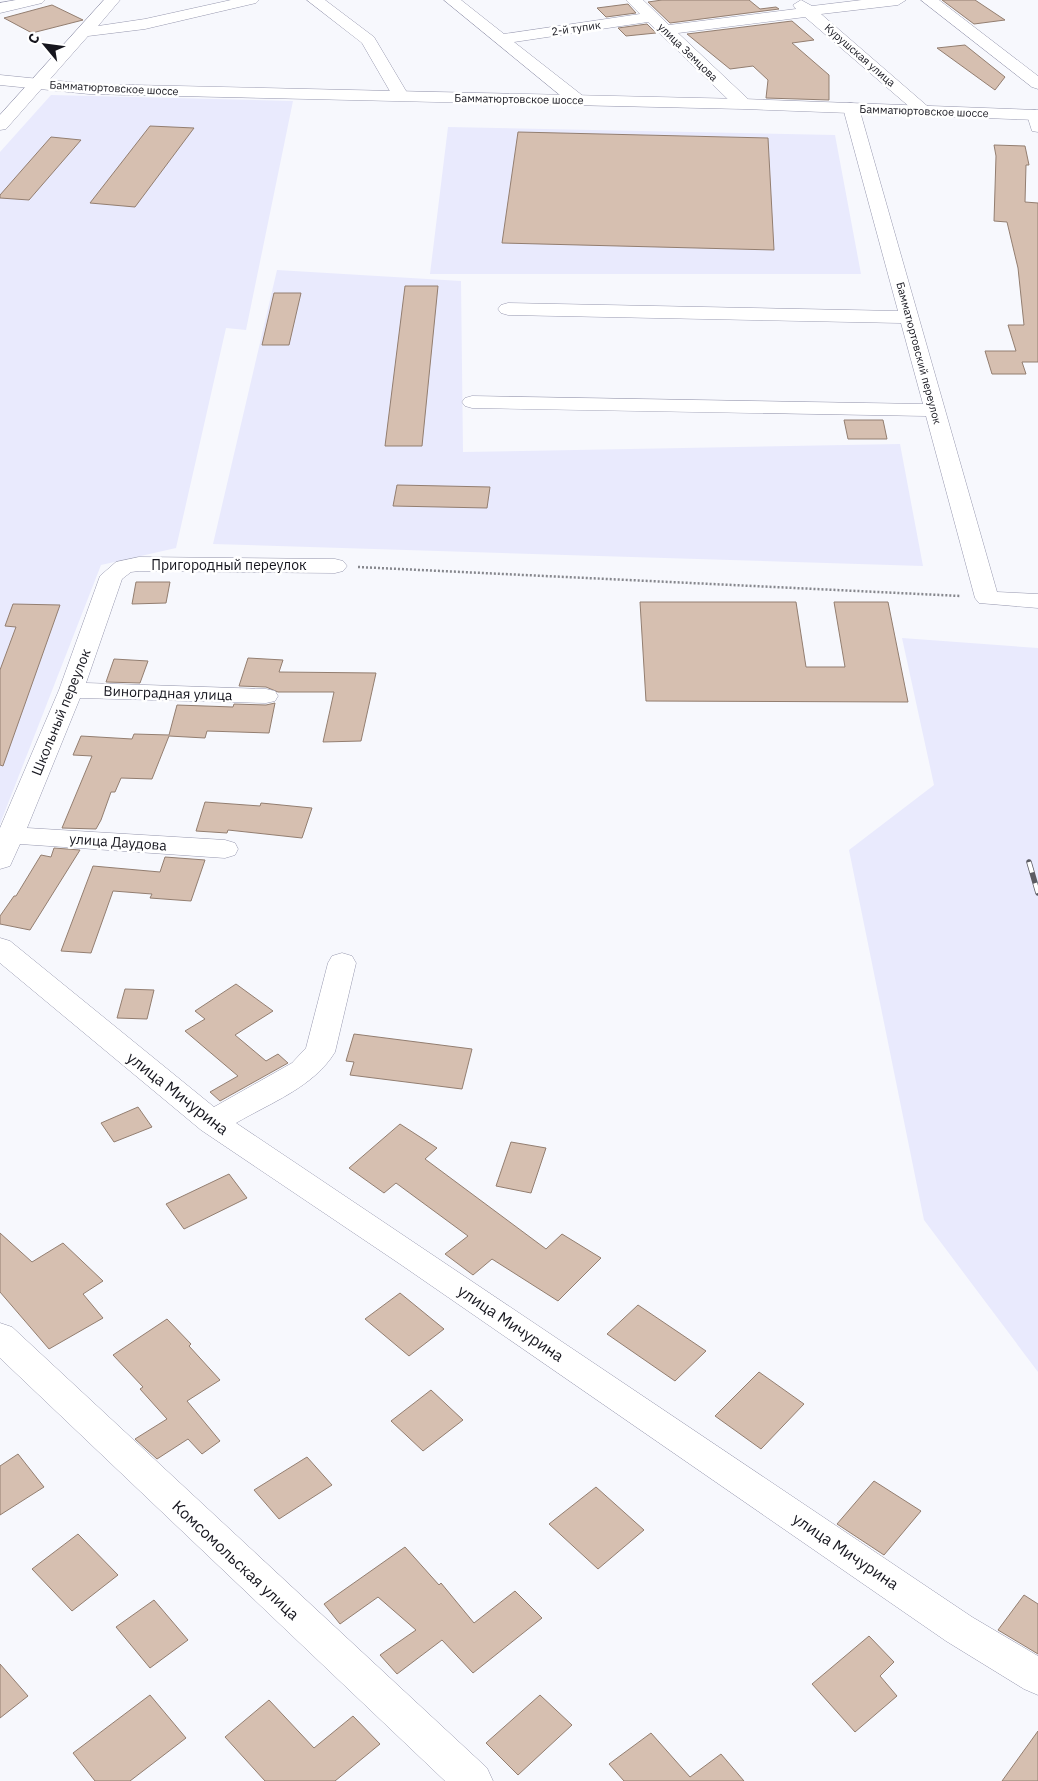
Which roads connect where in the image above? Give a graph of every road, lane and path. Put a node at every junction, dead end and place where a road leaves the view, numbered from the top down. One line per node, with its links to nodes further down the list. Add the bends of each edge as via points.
1 (37, 0): 10 (street)
2 (112, 0): 14 (street)
3 (251, 0): 14 (street, via 145,24)
4 (315, 0): 19 (street, via 368,40)
5 (452, 0): 15 (street)
6 (634, 0): 12 (street, улица Земцова)
7 (795, 0): 11 (street, Курушская улица)
8 (898, 0): 11 (street)
9 (929, 0): 18 (street)
10 (0, 8)
11 (810, 12): 13 (street); 23 (street, Курушская улица)
12 (651, 17): 13 (street, улица Земцова); 15 (street, 2-й тупик)
13 (665, 30): 21 (street, улица Земцова)
14 (84, 32): 17 (street)
15 (501, 39): 20 (street)
16 (0, 80): 17 (street, Бамматюртовское шоссе)
17 (37, 84): 19 (street, Бамматюртовское шоссе, via 89,89); 25 (street)
18 (1038, 84)
19 (401, 96): 20 (street, Бамматюртовское шоссе)
20 (577, 100): 21 (street, Бамматюртовское шоссе)
21 (743, 104): 22 (street, Бамматюртовское шоссе)
22 (851, 108): 23 (street, Бамматюртовское шоссе); 27 (street, Бамматюртовский переулок)
23 (925, 111): 24 (street, Бамматюртовское шоссе)
24 (1037, 119)
25 (0, 126)
26 (508, 309): 27 (street)
27 (909, 317): 29 (street, Бамматюртовский переулок)
28 (472, 402): 29 (street)
29 (935, 410): 32 (street, Бамматюртовский переулок)
30 (335, 566): 31 (street, Пригородный переулок, via 139,564); 32 (path)
31 (124, 567): 34 (street, Школьный переулок, via 112,576)
32 (987, 598): 33 (street)
33 (1038, 601)
34 (71, 690): 35 (street, Виноградная улица); 36 (street, Школьный переулок)
35 (266, 696)
36 (11, 835): 37 (street, улица Даудова); 38 (street, Школьный переулок)
37 (225, 849)
38 (0, 860)
39 (0, 948): 41 (street, улица Мичурина)
40 (342, 963): 41 (street, via 320,1052 303,1071)
41 (212, 1122): 43 (street, улица Мичурина, via 959,1628)
42 (0, 1337): 44 (street, Комсомольская улица)
43 (1038, 1677)
44 (473, 1781)

